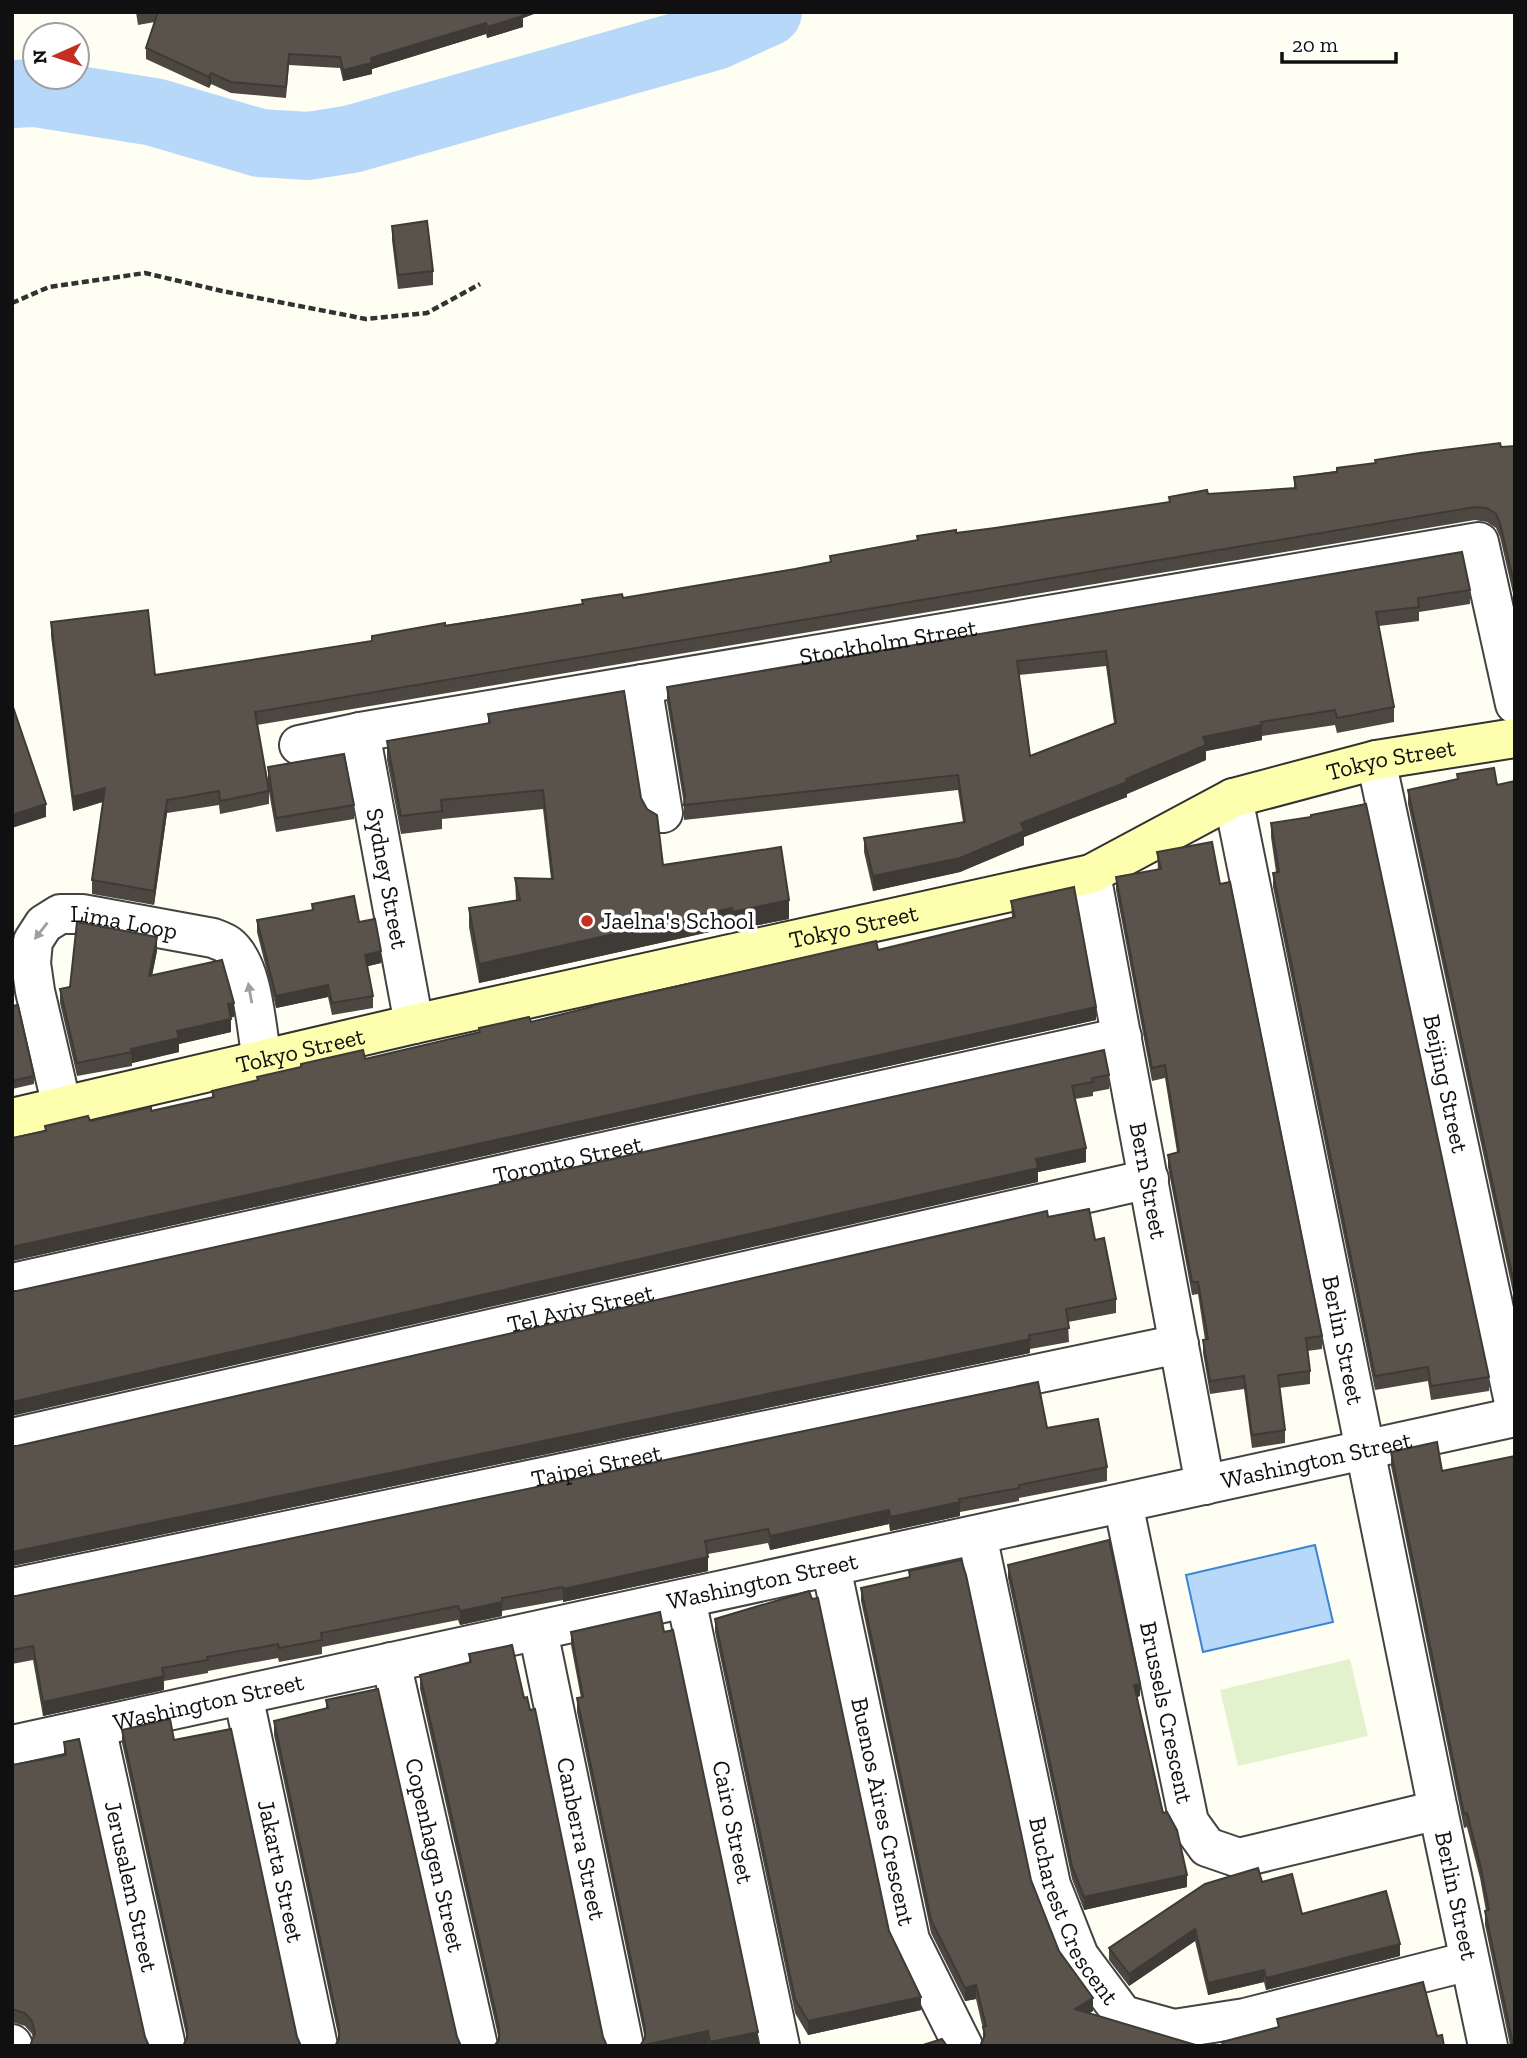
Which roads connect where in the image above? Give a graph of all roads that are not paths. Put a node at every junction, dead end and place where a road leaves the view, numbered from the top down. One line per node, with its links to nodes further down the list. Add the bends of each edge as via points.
1 (642, 684): 2 (street, Stockholm Street, via 1479,542); 3 (street, Stockholm Street); 8 (street)
2 (1515, 704)
3 (360, 732): 5 (street, Stockholm Street); 10 (street, Sydney Street)
4 (1515, 738): 6 (street, Tokyo Street)
5 (299, 745)
6 (1376, 760): 7 (street, Tokyo Street); 18 (street, Beijing Street)
7 (1233, 798): 9 (street, Tokyo Street); 21 (street, Berlin Street)
8 (663, 813)
9 (1091, 874): 10 (street, Tokyo Street); 11 (street, Bern Street)
10 (414, 1024): 12 (street, Tokyo Street)
11 (1122, 1037): 15 (street, Bern Street); 16 (street, Toronto Street)
12 (261, 1060): 13 (street, Tokyo Street); 13 (street, Lima Loop, one-way to 13, via 246,974 241,959 228,945 213,938 60,914 44,924 33,941 31,963)
13 (62, 1107): 14 (street, Tokyo Street)
14 (12, 1118)
15 (1149, 1179): 17 (street, Bern Street); 20 (street, Tel Aviv Street)
16 (12, 1283)
17 (1179, 1344): 22 (street, Bern Street); 26 (street, Taipei Street)
18 (1515, 1407)
19 (1515, 1418): 21 (street, Washington Street)
20 (12, 1438)
21 (1365, 1450): 22 (street, Washington Street); 33 (street, Berlin Street)
22 (1205, 1485): 23 (street, Washington Street)
23 (1123, 1503): 24 (street, Washington Street); 33 (street, Brussels Crescent, via 1189,1822 1207,1847 1239,1858)
24 (977, 1535): 25 (street, Washington Street); 34 (street, Bucharest Crescent, via 1051,1885 1079,1956 1123,2015 1174,2029 1245,2018)
25 (831, 1567): 27 (street, Washington Street); 40 (street, Buenos Aires Crescent, via 910,1940)
26 (12, 1588)
27 (686, 1599): 28 (street, Washington Street); 39 (street, Cairo Street)
28 (538, 1631): 29 (street, Washington Street); 38 (street, Canberra Street)
29 (391, 1662): 30 (street, Washington Street); 37 (street, Copenhagen Street)
30 (243, 1695): 31 (street, Washington Street); 36 (street, Jakarta Street)
31 (96, 1727): 32 (street, Washington Street); 35 (street, Jerusalem Street)
32 (12, 1745)
33 (1438, 1810): 34 (street, Berlin Street)
34 (1469, 1961): 41 (street, Berlin Street)
35 (166, 2046)
36 (318, 2046)
37 (478, 2046)
38 (624, 2046)
39 (780, 2046)
40 (963, 2046)
41 (1488, 2046)

